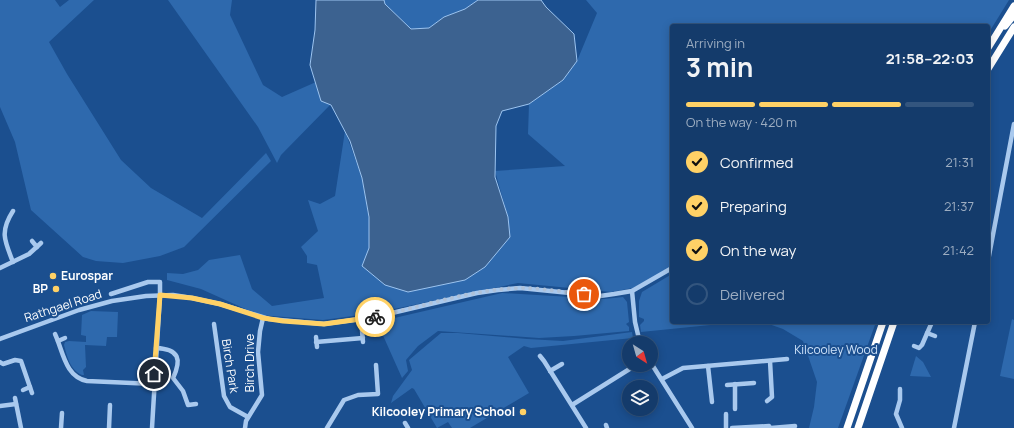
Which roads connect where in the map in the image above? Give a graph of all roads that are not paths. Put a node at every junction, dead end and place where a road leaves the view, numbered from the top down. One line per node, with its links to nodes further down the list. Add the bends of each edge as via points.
1 (1014, 6): 4 (highway)
2 (1014, 15): 4 (highway)
3 (1014, 27): 6 (highway)
4 (995, 36): 5 (highway)
5 (990, 45)
6 (990, 66)
7 (1014, 124): 14 (street)
8 (13, 211): 10 (street)
9 (3, 212): 10 (street)
10 (7, 216): 15 (street, via 2,224 1,235)
11 (32, 241): 13 (street)
12 (41, 243): 13 (street)
13 (36, 247): 15 (street, via 29,254)
14 (990, 250)
15 (13, 262): 16 (street)
16 (0, 268)
17 (670, 269): 18 (street, Rathgael Road)
18 (632, 291): 22 (street, Rathgael Road, via 600,296 538,289 498,290); 32 (street)
19 (111, 294): 20 (street, via 148,282 160,282)
20 (160, 295): 21 (street, Rathgael Road, via 220,304); 35 (street, Rathgael Road, via 105,303 60,316); 40 (street)
21 (263, 318): 22 (street, Rathgael Road, via 324,324); 72 (street, Birch Drive, via 258,352 262,395)
22 (361, 319): 37 (street, via 363,340)
23 (214, 324): 29 (street, Birch Park)
24 (882, 324): 87 (highway)
25 (893, 324): 88 (highway)
26 (931, 324): 30 (street)
27 (975, 324): 90 (street)
28 (209, 330): 29 (street, Birch Park)
29 (215, 330): 72 (street, Birch Park, via 224,396 230,407)
30 (927, 333): 33 (street); 39 (street, via 919,348)
31 (55, 334): 36 (street)
32 (638, 336)
33 (936, 336)
34 (65, 338): 36 (street)
35 (0, 339)
36 (58, 341): 54 (street, via 67,366 78,378)
37 (316, 342)
38 (172, 344): 41 (street)
39 (914, 346)
40 (156, 348): 41 (street); 54 (street)
41 (169, 348): 65 (street, via 179,361 173,378 183,391 188,405)
42 (540, 356): 49 (street)
43 (787, 360): 44 (street)
44 (770, 361): 48 (street); 62 (street, via 772,397)
45 (0, 362): 57 (street, via 4,364 15,360 21,361)
46 (562, 364): 49 (street)
47 (376, 365): 81 (street, via 378,394 344,400)
48 (708, 366): 52 (street, via 683,368); 63 (street)
49 (550, 371): 67 (street)
50 (625, 372): 67 (street)
51 (657, 372): 52 (street)
52 (662, 379): 75 (street)
53 (754, 382): 55 (street)
54 (154, 384): 79 (street)
55 (735, 384): 56 (street); 69 (street)
56 (727, 385)
57 (30, 387): 59 (street); 60 (street)
58 (900, 389): 89 (street, via 896,414)
59 (23, 390)
60 (32, 393)
61 (15, 398): 64 (street)
62 (767, 401)
63 (712, 402)
64 (16, 404): 68 (street); 76 (street)
65 (196, 404)
66 (110, 405): 78 (street)
67 (572, 405): 83 (street)
68 (0, 406)
69 (735, 409)
70 (62, 413): 77 (street)
71 (726, 414): 84 (street)
72 (248, 417): 80 (street, Birch Drive)
73 (405, 423): 82 (street)
74 (795, 426): 86 (street)
75 (690, 427)
76 (21, 428)
77 (61, 428)
78 (109, 428)
79 (152, 428)
80 (245, 428)
81 (327, 428)
82 (408, 428)
83 (586, 428)
84 (726, 428)
85 (732, 428): 86 (street)
86 (770, 428)
87 (847, 428)
88 (858, 428)
89 (902, 428)
90 (954, 428)

